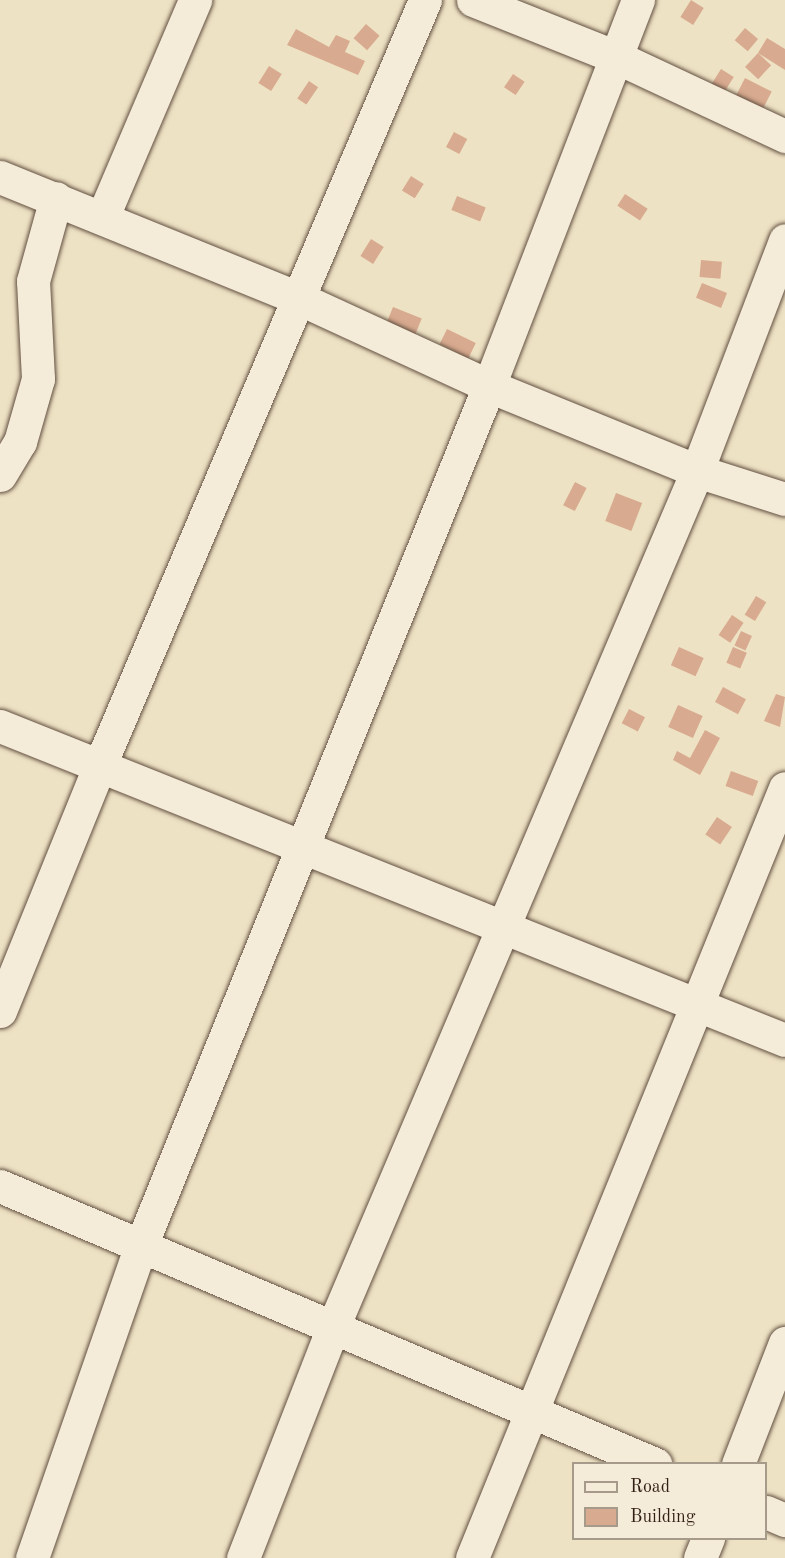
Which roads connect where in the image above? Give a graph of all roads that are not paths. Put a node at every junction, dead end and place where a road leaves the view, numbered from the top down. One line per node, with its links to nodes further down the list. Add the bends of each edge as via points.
1 (195, 0): 9 (street)
2 (424, 0): 11 (street)
3 (473, 0): 5 (street)
4 (638, 0): 5 (street)
5 (614, 56): 6 (street); 12 (street)
6 (785, 136)
7 (0, 177): 8 (street)
8 (56, 198): 9 (street); 14 (street, via 33,281 39,379 20,442)
9 (103, 216): 11 (street)
10 (785, 240): 13 (street)
11 (300, 299): 12 (street); 17 (street)
12 (489, 386): 13 (street); 19 (street)
13 (697, 471): 15 (street); 20 (street)
14 (0, 475)
15 (785, 500)
16 (0, 726): 17 (street)
17 (100, 765): 19 (street); 22 (street)
18 (785, 788): 21 (street)
19 (304, 848): 20 (street); 25 (street)
20 (501, 928): 21 (street); 26 (street)
21 (698, 1007): 23 (street); 28 (street)
22 (0, 1011)
23 (785, 1040)
24 (0, 1186): 25 (street)
25 (140, 1248): 26 (street); 34 (street)
26 (333, 1328): 28 (street); 35 (street)
27 (785, 1342): 30 (street)
28 (534, 1410): 29 (street); 36 (street)
29 (651, 1462)
30 (739, 1462)
31 (767, 1513): 32 (street)
32 (785, 1520)
33 (708, 1540): 37 (street)
34 (32, 1558)
35 (243, 1558)
36 (472, 1558)
37 (700, 1558)

